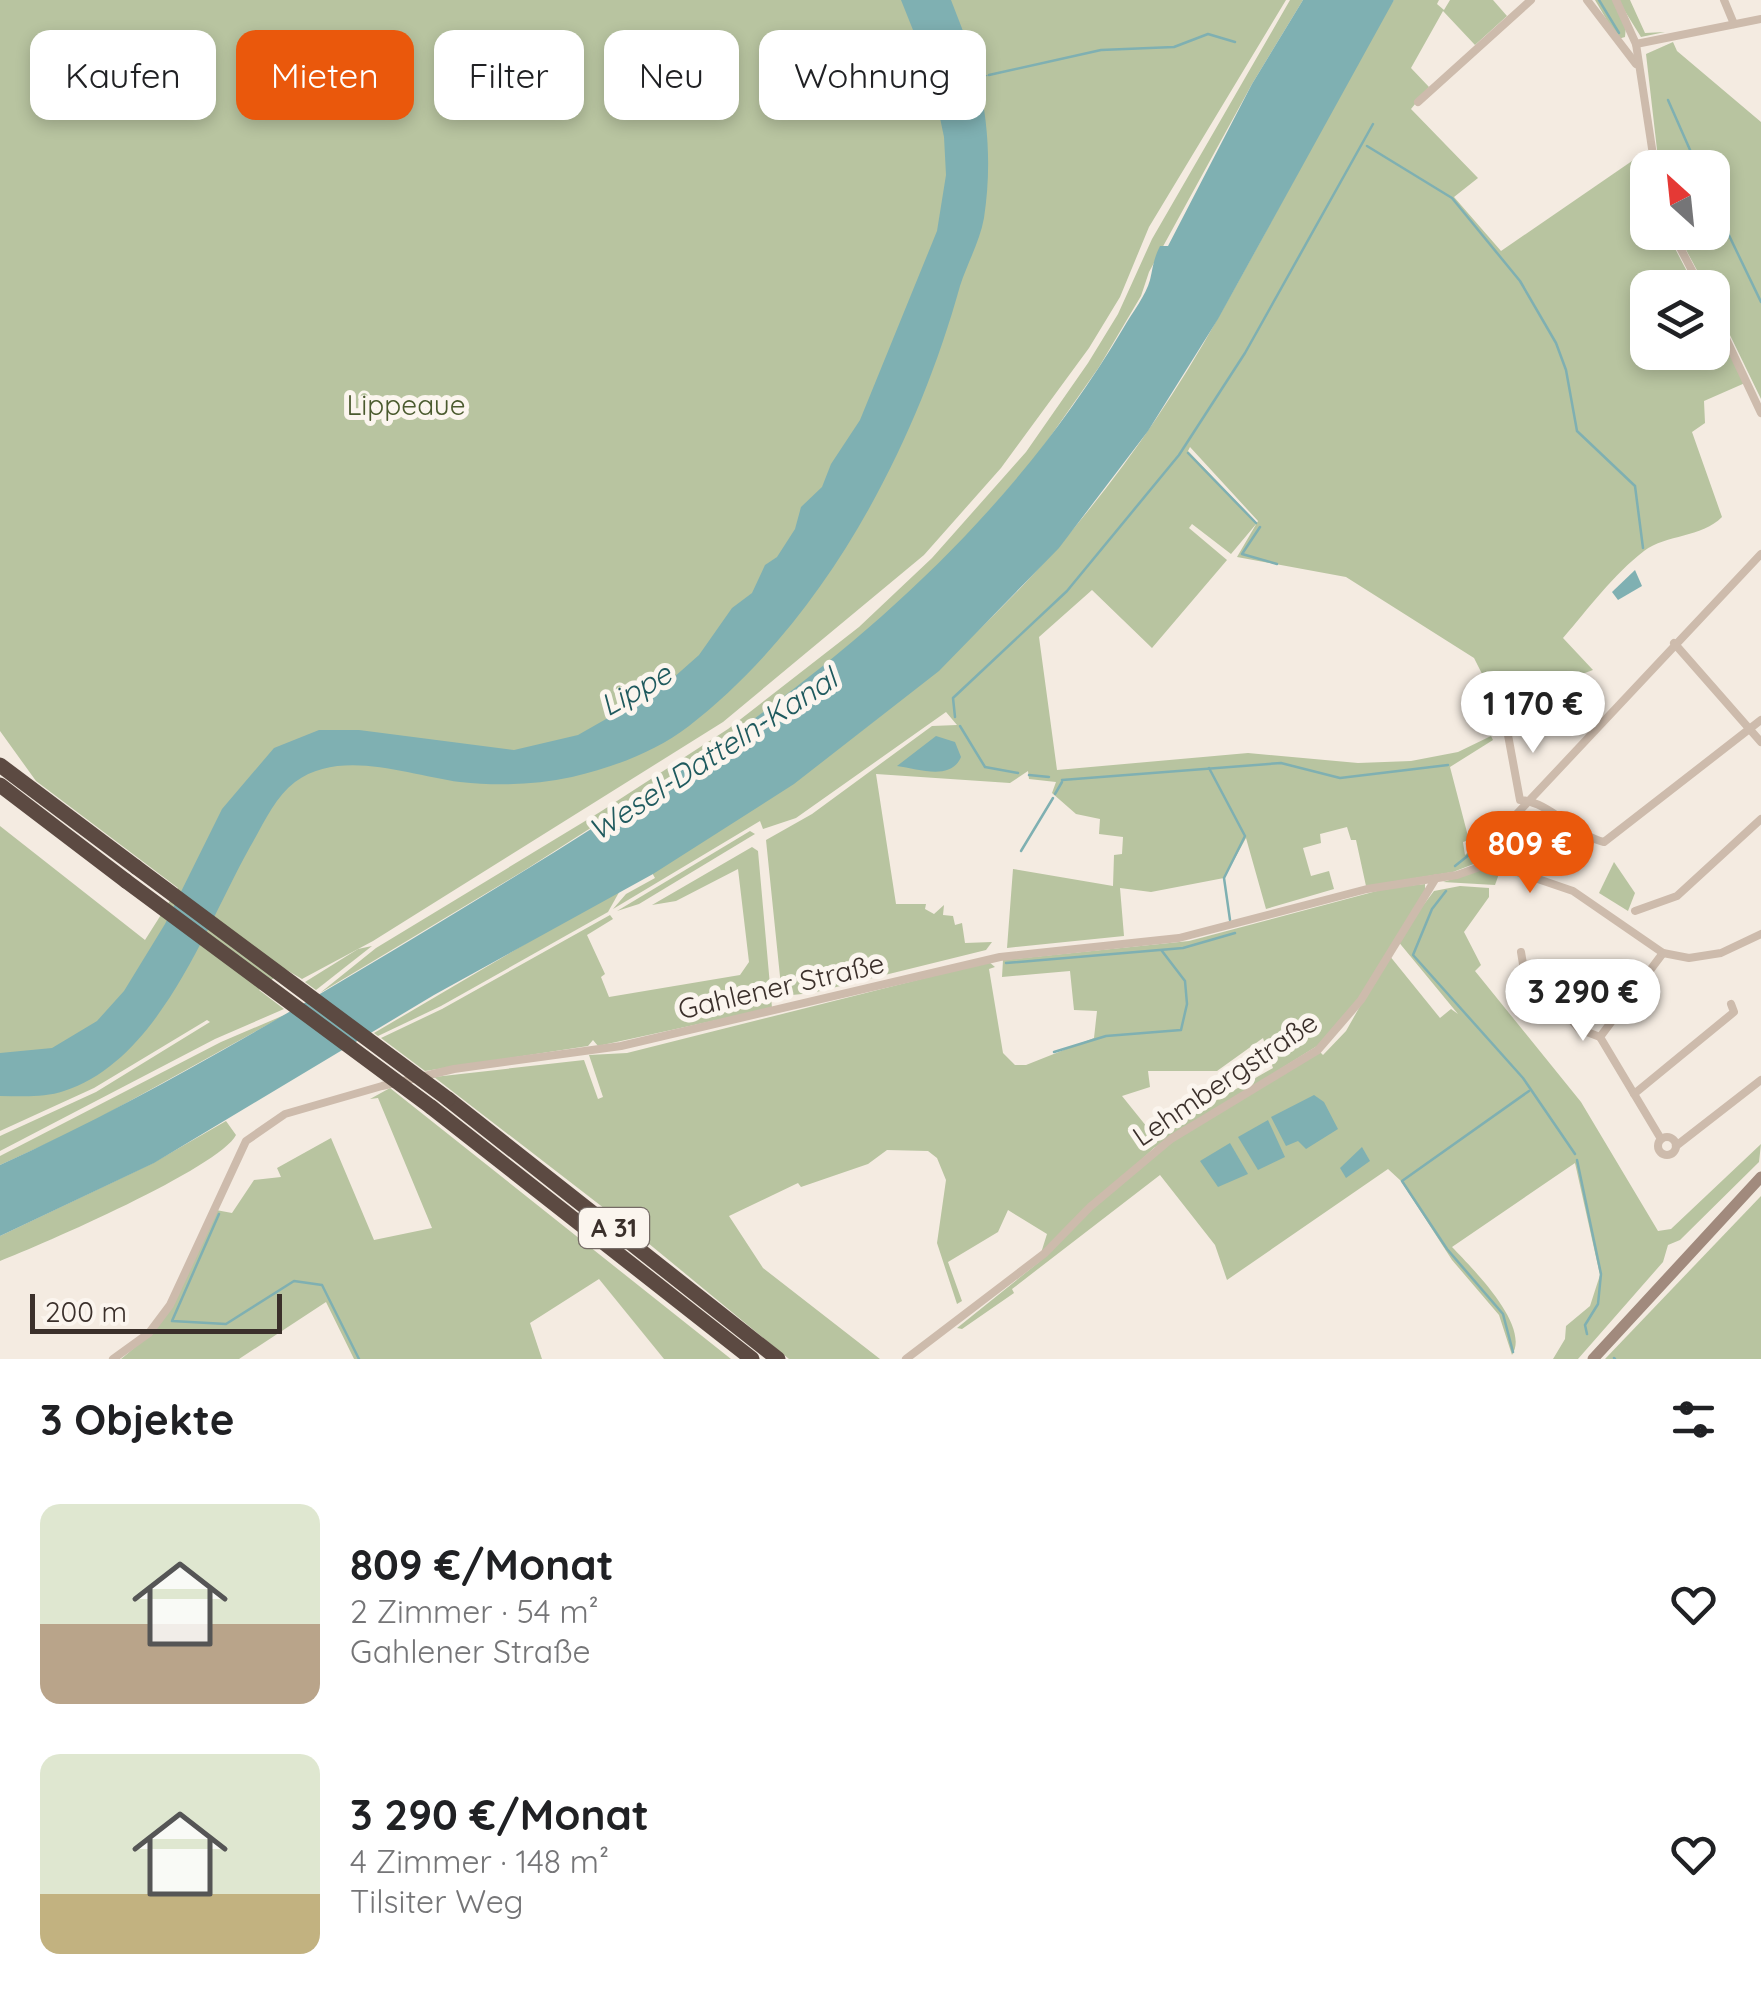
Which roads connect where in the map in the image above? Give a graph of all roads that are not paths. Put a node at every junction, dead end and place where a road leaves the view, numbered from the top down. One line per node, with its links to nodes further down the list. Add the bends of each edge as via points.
1 (1530, 0): 9 (street)
2 (1587, 0): 8 (street)
3 (1616, 0): 7 (street)
4 (1724, 0): 6 (street)
5 (1761, 20): 6 (street)
6 (1734, 24): 7 (street)
7 (1636, 44): 8 (street)
8 (1636, 65): 10 (street)
9 (1418, 102)
10 (1652, 150)
11 (1730, 347): 12 (street)
12 (1761, 413)
13 (1761, 554): 14 (street)
14 (1674, 643): 16 (street); 21 (street)
15 (1761, 720): 16 (street)
16 (1750, 730): 18 (street); 21 (street, via 1604,842)
17 (1508, 735): 21 (street, via 1516,790 1520,800)
18 (1761, 742)
19 (0, 765): 24 (highway, A 31)
20 (0, 785): 24 (highway, A 31)
21 (1529, 800): 23 (street, via 1495,837)
22 (1761, 819): 26 (street, via 1677,896)
23 (1490, 863): 25 (street, Gahlener Straße); 29 (street, via 1584,897)
24 (131, 874): 40 (highway, A 31, bridge); 41 (highway, A 31, bridge, via 448,1099)
25 (1436, 878): 39 (street, Gahlener Straße, via 1368,888 1179,938 1000,957 622,1046 454,1069 285,1114 246,1141 170,1305 149,1333); 42 (street, Lehmbergstraße, via 1361,1000 1318,1050 1171,1139 1045,1253)
26 (1635, 911)
27 (1761, 934): 29 (street, via 1721,953)
28 (1521, 952): 31 (street, via 1522,964)
29 (1663, 953): 33 (street)
30 (1579, 966): 31 (street)
31 (1554, 1000): 33 (street, via 1579,1029)
32 (1731, 1004): 35 (street, via 1734,1012 1711,1034)
33 (1600, 1038): 35 (street)
34 (1761, 1080): 37 (street)
35 (1634, 1094): 36 (street)
36 (1661, 1138): 37 (street, via 1672,1138); 37 (street, via 1657,1147 1663,1155)
37 (1676, 1146)
38 (1761, 1177): 43 (main road)
39 (113, 1359)
40 (752, 1359)
41 (778, 1359)
42 (906, 1359)
43 (1592, 1359)

